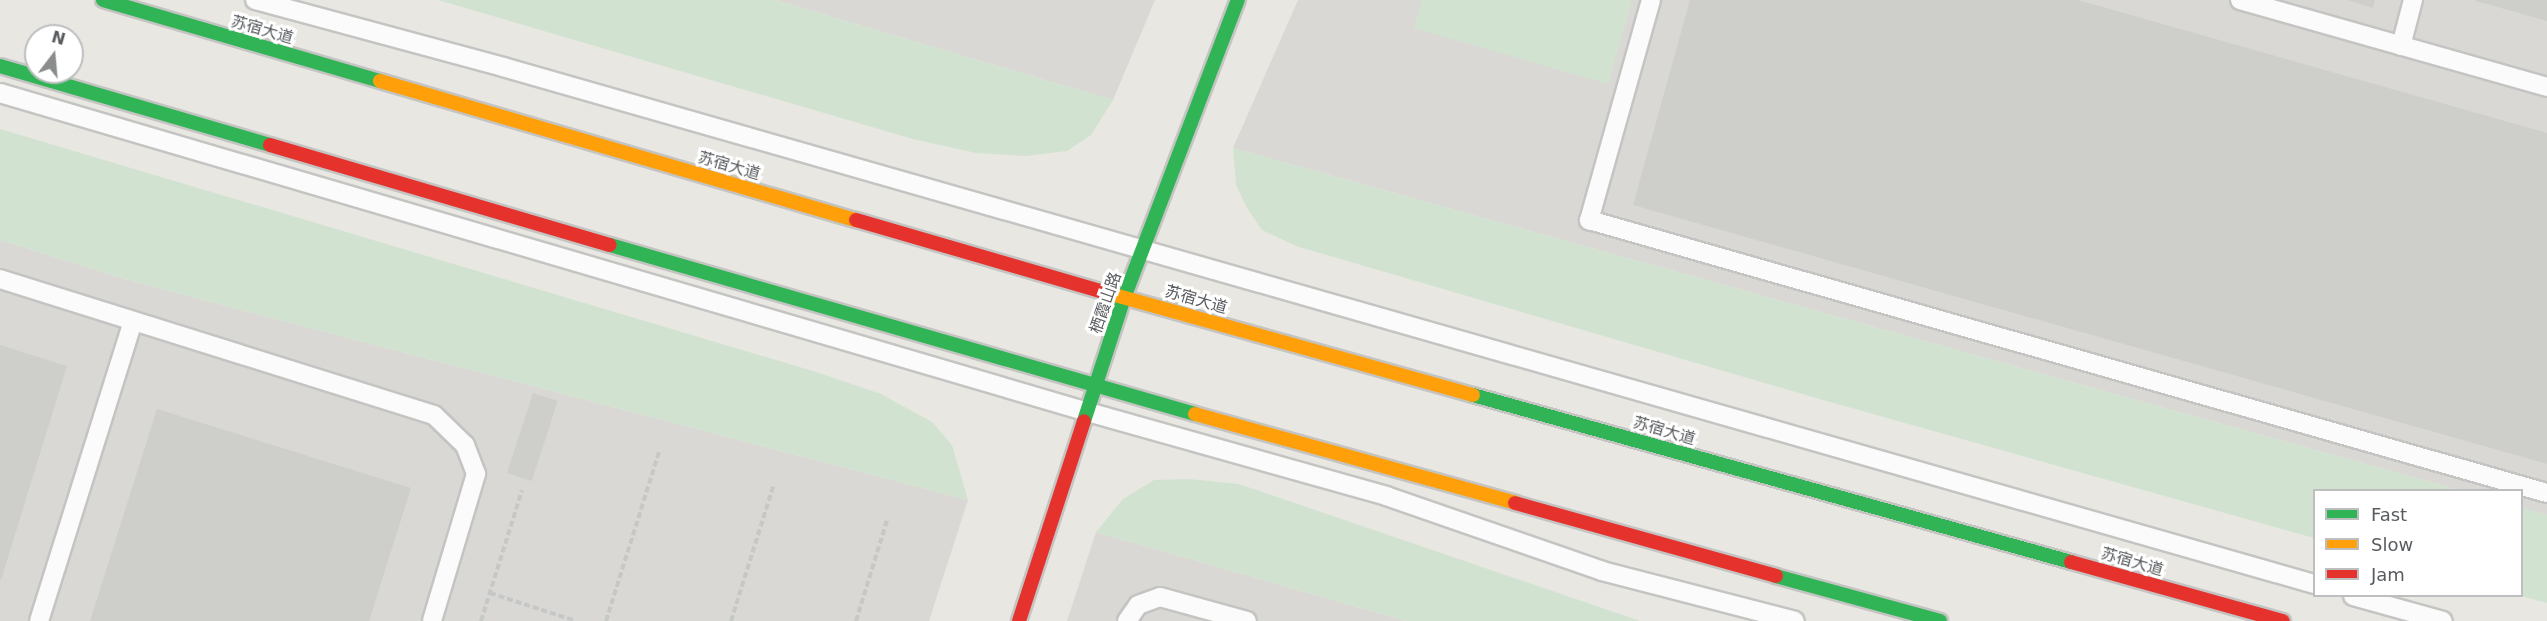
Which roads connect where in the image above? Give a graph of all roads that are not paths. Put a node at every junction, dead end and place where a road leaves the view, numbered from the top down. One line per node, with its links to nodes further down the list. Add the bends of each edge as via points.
1 (103, 0): 13 (main road, 苏宿大道)
2 (255, 0): 11 (lane)
3 (1238, 0): 11 (main road, 栖霞山路)
4 (1651, 0): 17 (lane, via 1589,220)
5 (2240, 0): 7 (lane)
6 (2413, 0): 7 (lane)
7 (2401, 46): 9 (lane)
8 (0, 66): 15 (main road)
9 (2547, 87)
10 (0, 93): 16 (lane)
11 (1142, 251): 13 (main road, 栖霞山路); 18 (lane)
12 (0, 279): 14 (lane)
13 (1124, 297): 15 (main road, 栖霞山路); 27 (main road, 苏宿大道)
14 (133, 321): 20 (lane); 21 (lane, via 434,415 465,445 476,474)
15 (1096, 387): 16 (main road, 栖霞山路); 26 (main road)
16 (1088, 412): 22 (main road, 栖霞山路); 25 (lane, via 1386,496 1602,572)
17 (2547, 493)
18 (2313, 585)
19 (2357, 597): 28 (lane)
20 (39, 621)
21 (432, 621)
22 (1019, 621)
23 (1127, 621): 24 (lane, via 1138,605 1160,597)
24 (1247, 621)
25 (1795, 621)
26 (1940, 621)
27 (2283, 621)
28 (2443, 621)

